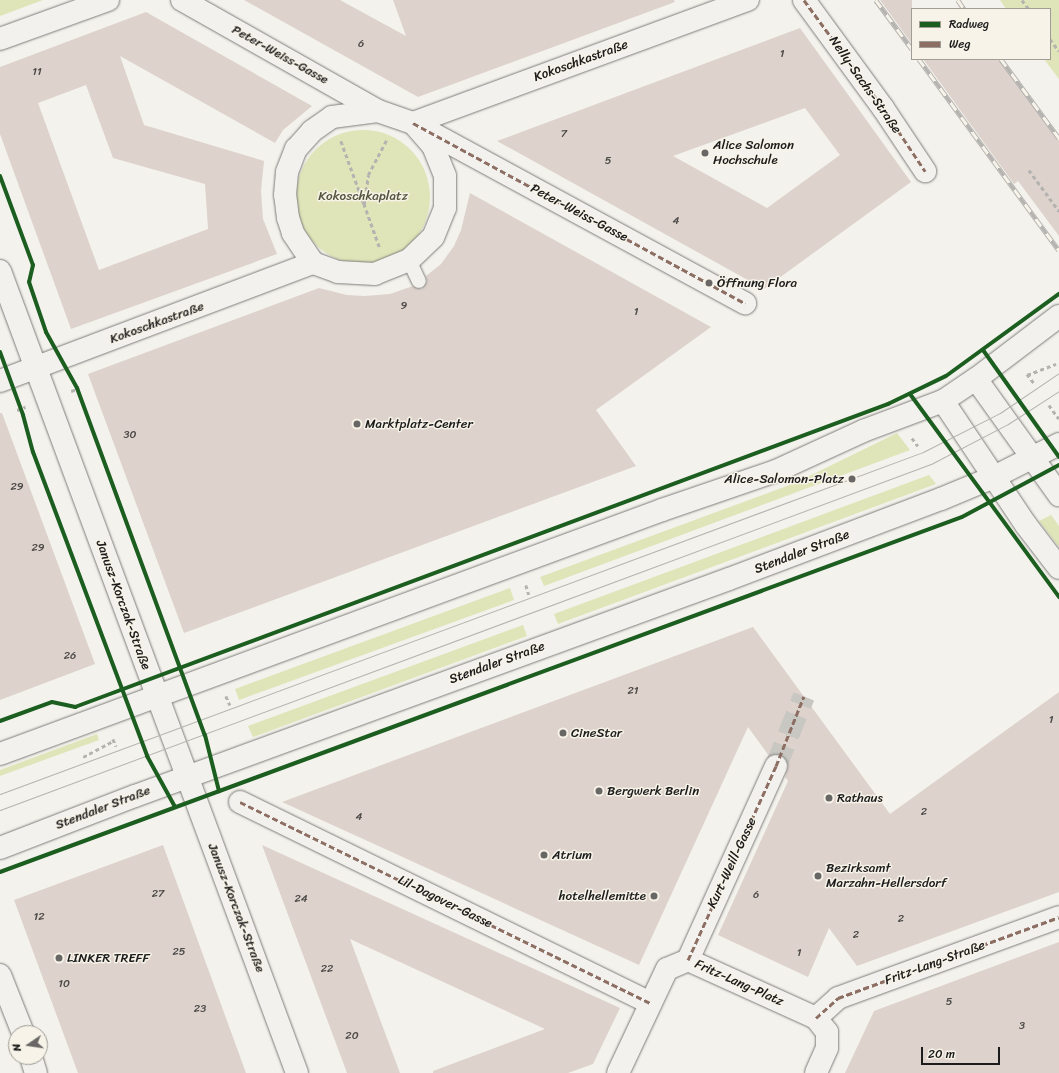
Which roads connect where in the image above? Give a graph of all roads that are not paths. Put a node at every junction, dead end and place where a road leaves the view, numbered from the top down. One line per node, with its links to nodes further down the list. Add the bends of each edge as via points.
1 (108, 0): 5 (street)
2 (182, 0): 6 (street, Peter-Weiss-Gasse)
3 (748, 0): 6 (street, Kokoschkastraße)
4 (804, 0): 7 (street, Nelly-Sachs-Straße, via 883,108)
5 (0, 39)
6 (396, 117): 8 (street, via 433,146 445,176 445,208 433,237); 9 (street, Kokoschkastraße, via 332,117 308,135 296,149 287,172 285,195 288,218 293,233); 12 (street, Peter-Weiss-Gasse)
7 (924, 171)
8 (409, 260): 9 (street, via 388,271 356,275); 11 (lane)
9 (313, 263): 14 (street, Kokoschkastraße)
10 (0, 271): 14 (street, Janusz-Korczak-Straße)
11 (419, 281)
12 (745, 302)
13 (1059, 316): 16 (street)
14 (36, 368): 15 (street, Kokoschkastraße); 23 (street, Janusz-Korczak-Straße)
15 (5, 379)
16 (976, 379): 17 (street); 19 (street)
17 (943, 401): 20 (street); 23 (street, via 863,431 776,471 654,513)
18 (1059, 444): 19 (street)
19 (1032, 458): 20 (street); 21 (street)
20 (994, 477): 22 (street); 26 (street, Stendaler Straße, via 736,576)
21 (1059, 495)
22 (1059, 568)
23 (157, 696): 24 (street); 26 (street, Janusz-Korczak-Straße)
24 (0, 754)
25 (776, 766): 30 (street, Kurt-Weill-Gasse)
26 (186, 776): 28 (street, Stendaler Straße); 35 (street, Janusz-Korczak-Straße)
27 (240, 802): 32 (street, Lil-Dagover-Gasse)
28 (0, 848)
29 (1059, 917): 33 (street, Fritz-Lang-Straße, via 838,998)
30 (688, 960): 32 (street, Fritz-Lang-Platz, via 667,970); 33 (street, Fritz-Lang-Platz)
31 (2, 987): 34 (street)
32 (650, 1003): 36 (street, Fritz-Lang-Platz)
33 (816, 1018): 37 (street, via 827,1032 827,1048)
34 (19, 1025)
35 (297, 1073)
36 (618, 1073)
37 (816, 1073)

